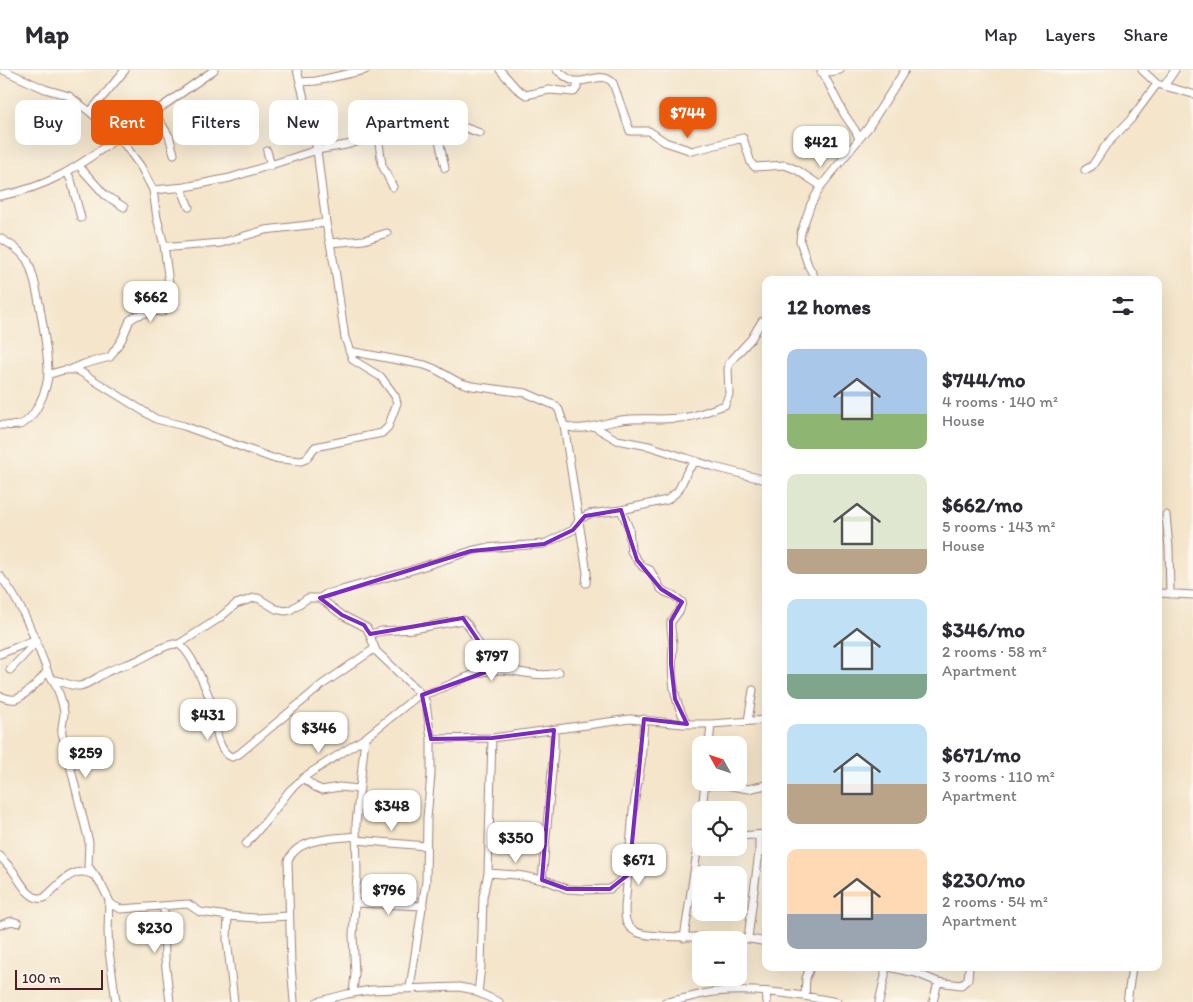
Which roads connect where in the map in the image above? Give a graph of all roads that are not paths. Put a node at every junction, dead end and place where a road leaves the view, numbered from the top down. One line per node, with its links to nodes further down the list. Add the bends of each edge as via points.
1 (1, 70): 18 (street, via 69,96)
2 (125, 70): 18 (street)
3 (214, 70): 17 (street)
4 (297, 70): 14 (street)
5 (366, 70): 14 (street)
6 (500, 70): 13 (street, via 526,95 549,90 574,92)
7 (557, 70): 13 (street, via 566,78)
8 (840, 70): 12 (street)
9 (905, 70): 22 (street)
10 (1142, 70): 15 (street)
11 (1175, 70): 15 (street)
12 (821, 72): 22 (street)
13 (577, 81): 36 (street, via 610,79 630,131 649,131 665,142 692,151 742,138 755,167 785,165)
14 (300, 82): 28 (street)
15 (1160, 85): 16 (street); 34 (street, via 1106,144 1092,166)
16 (1193, 94)
17 (163, 106)
18 (90, 112)
19 (163, 126): 30 (street)
20 (468, 129): 21 (street)
21 (480, 133)
22 (859, 138): 36 (street)
23 (348, 144): 28 (street)
24 (108, 145): 31 (street)
25 (124, 145): 39 (street, via 141,167)
26 (379, 145): 37 (street, via 382,165)
27 (441, 145): 33 (street)
28 (317, 150): 32 (street); 44 (street)
29 (267, 151): 32 (street)
30 (174, 154)
31 (79, 166): 35 (street); 41 (street, via 105,196)
32 (270, 166): 38 (street)
33 (445, 168)
34 (1085, 170)
35 (67, 172): 40 (street, via 42,184); 43 (street)
36 (820, 186): 49 (street, via 805,219 800,241)
37 (393, 187)
38 (181, 188): 39 (street); 42 (street)
39 (153, 190): 48 (street)
40 (0, 196)
41 (124, 207)
42 (189, 207)
43 (81, 218)
44 (326, 223): 47 (street); 48 (street, via 265,230 221,243)
45 (387, 233): 47 (street, via 364,240)
46 (0, 238): 53 (street, via 15,247 31,269 41,314)
47 (330, 243): 51 (street)
48 (164, 245): 52 (street, via 170,292 164,311 133,318 110,357)
49 (814, 276)
50 (762, 321): 56 (street, via 730,363 725,405 688,417 622,420)
51 (349, 351): 52 (street, via 353,360 381,377 395,396 397,403 387,430 315,447 301,461 272,458 156,419); 55 (street, via 425,365 472,386 526,393 558,408)
52 (72, 369): 53 (street)
53 (48, 375): 54 (street, via 33,414 19,425)
54 (0, 425)
55 (564, 425): 56 (street, via 569,428); 61 (street)
56 (595, 427): 57 (street, via 617,440)
57 (696, 461): 58 (street); 59 (street, via 670,499)
58 (762, 479)
59 (621, 510): 61 (street, via 589,514); 84 (street, via 629,528 631,551 665,592 682,602 671,622 671,664 675,699)
60 (1166, 515): 65 (street)
61 (578, 524): 63 (street); 67 (street, via 573,530 544,544 471,551 329,592)
62 (0, 576): 69 (street, via 21,607)
63 (586, 583)
64 (1162, 593): 65 (street)
65 (1170, 594): 66 (street)
66 (1193, 596)
67 (320, 598): 68 (street, via 342,615 364,625); 70 (street, via 308,598 285,611 258,598 250,598 236,604)
68 (370, 634): 71 (street); 74 (street, via 463,620)
69 (36, 640): 72 (street); 73 (street); 75 (street)
70 (179, 644): 71 (street, via 203,680 220,744 232,757); 77 (street, via 164,647 80,686)
71 (374, 649): 79 (street)
72 (0, 654)
73 (10, 670)
74 (498, 670): 76 (street, via 537,674); 79 (street, via 475,674 434,692)
75 (47, 671): 77 (street); 80 (street, via 18,698)
76 (558, 672)
77 (55, 680): 105 (street, via 64,711 61,726 64,740 90,842 88,866)
78 (753, 690): 83 (street)
79 (421, 694): 88 (street); 90 (street, via 426,703)
80 (0, 696)
81 (644, 719): 84 (street); 86 (street); 104 (street)
82 (762, 720): 83 (street)
83 (748, 721): 85 (street)
84 (687, 724): 85 (street)
85 (711, 724): 87 (street)
86 (554, 730): 89 (street); 106 (street)
87 (710, 736)
88 (365, 738): 91 (street); 93 (street)
89 (492, 738): 90 (street); 103 (street)
90 (431, 739): 100 (street)
91 (303, 778): 93 (street, via 318,789); 99 (street, via 287,792)
92 (762, 786): 94 (street)
93 (359, 789): 97 (street)
94 (748, 789)
95 (762, 834): 96 (street)
96 (747, 835)
97 (356, 838): 100 (street); 108 (street); 112 (street, via 316,841 293,853 288,861)
98 (762, 840): 116 (street)
99 (246, 844)
100 (426, 846): 110 (street)
101 (0, 856): 105 (street, via 35,898 46,896 72,874 80,871)
102 (696, 856): 115 (street)
103 (488, 873): 106 (street); 127 (street, via 483,897)
104 (629, 874): 106 (street, via 610,889 567,889); 115 (street, via 625,920 628,925 642,934)
105 (93, 876): 107 (street)
106 (542, 880)
107 (109, 900): 109 (street, via 120,909); 129 (street, via 109,951)
108 (357, 903): 110 (street); 126 (street, via 353,935 356,974)
109 (164, 906): 111 (street, via 188,904 200,912); 130 (street)
110 (423, 906): 124 (street)
111 (228, 916): 112 (street); 131 (street, via 227,939)
112 (289, 916): 132 (street)
113 (18, 923): 114 (street, via 12,921)
114 (0, 925)
115 (684, 938): 116 (street)
116 (748, 938): 117 (street)
117 (762, 941)
118 (809, 971): 128 (street)
119 (885, 971): 138 (street)
120 (907, 971): 123 (street)
121 (969, 971): 123 (street, via 961,985)
122 (1132, 971): 140 (street)
123 (938, 982): 139 (street)
124 (410, 988): 126 (street); 127 (street, via 459,987)
125 (766, 992): 128 (street); 135 (street, via 712,993); 136 (street)
126 (353, 993): 133 (street)
127 (478, 993): 134 (street)
128 (805, 996): 137 (street)
129 (116, 1002)
130 (170, 1002)
131 (234, 1002)
132 (294, 1002)
133 (316, 1002)
134 (499, 1002)
135 (665, 1002)
136 (767, 1002)
137 (837, 1002)
138 (879, 1002)
139 (933, 1002)
140 (1127, 1002)

